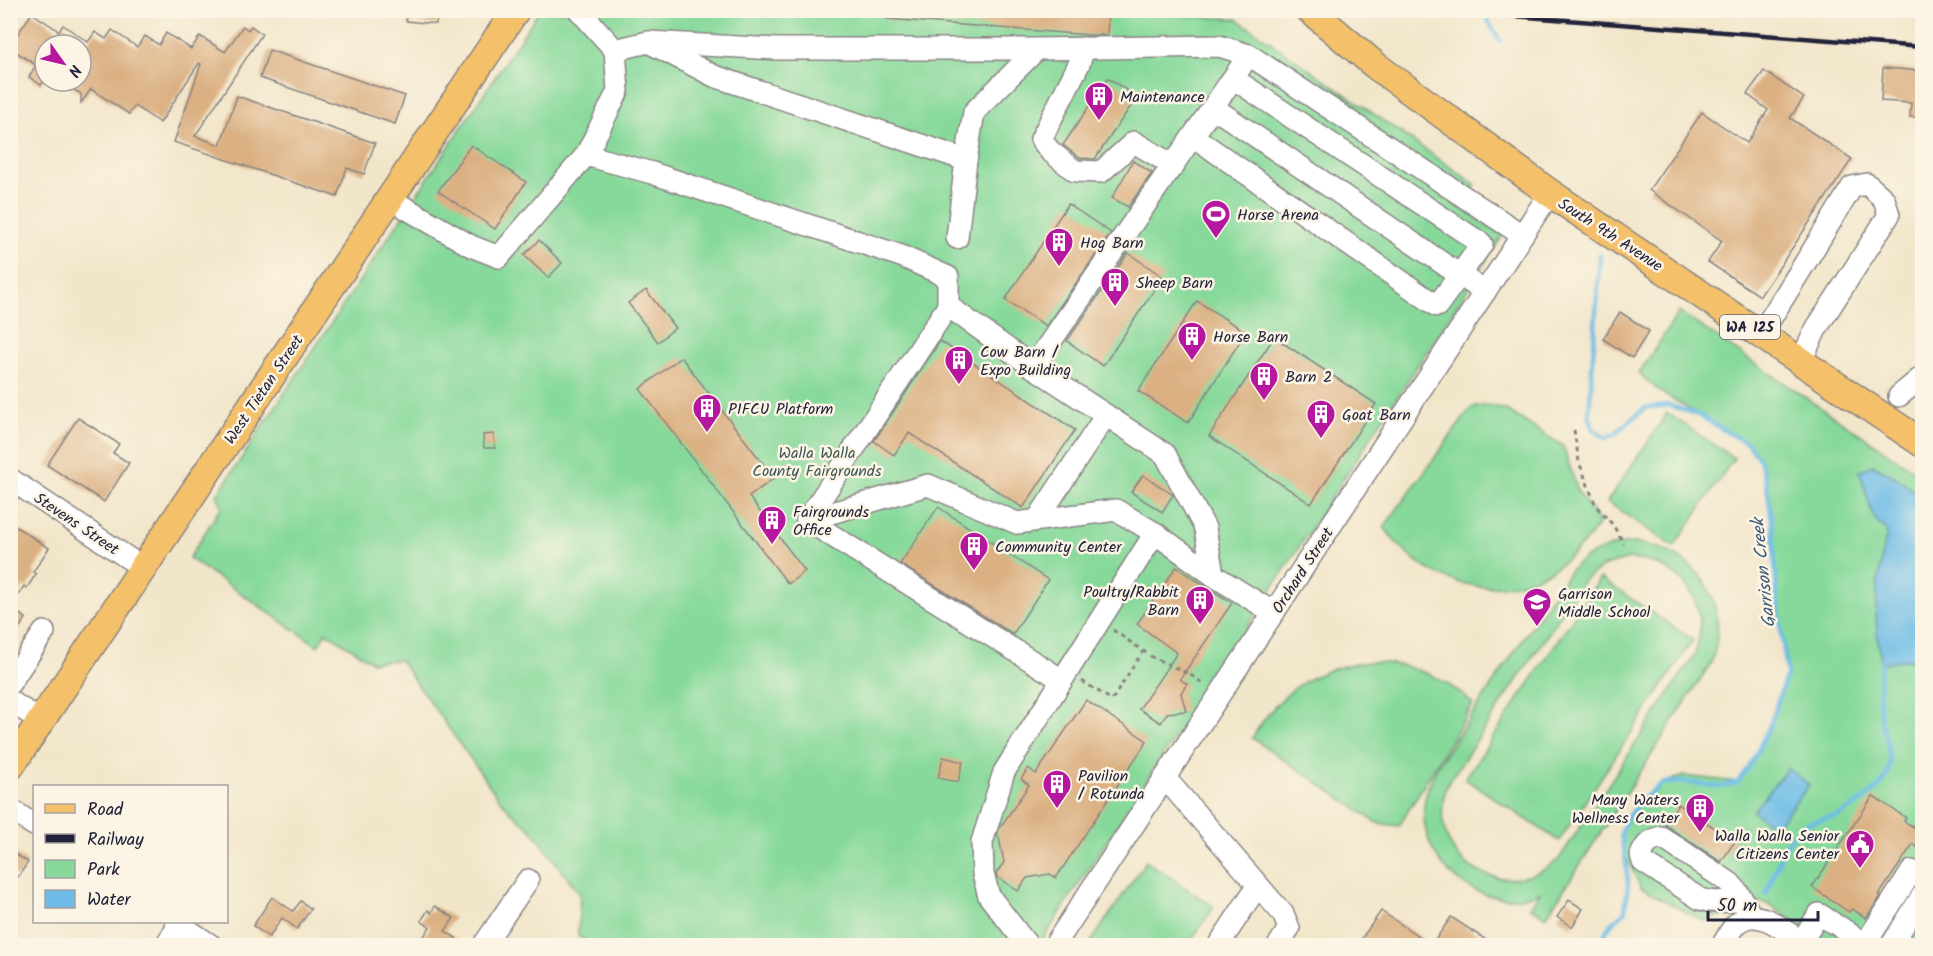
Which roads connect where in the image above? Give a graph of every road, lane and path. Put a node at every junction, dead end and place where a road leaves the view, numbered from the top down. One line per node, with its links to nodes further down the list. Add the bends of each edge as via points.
1 (516, 10): 16 (main road, West Tietan Street)
2 (579, 10): 7 (street)
3 (1310, 10): 15 (main road, South 9th Avenue / WA 125, via 1376,66)
4 (648, 42): 6 (street, via 777,49); 7 (street); 13 (street, via 714,76)
5 (1084, 48): 6 (street); 8 (street, via 1219,46); 14 (street, via 1041,139 1050,151 1075,171 1101,172 1134,142)
6 (1037, 49): 13 (street, via 974,112)
7 (615, 50): 12 (street, via 618,91)
8 (1249, 55): 9 (street); 17 (street)
9 (1234, 79): 10 (street); 19 (street, via 1482,243)
10 (1214, 108): 11 (street); 19 (street)
11 (1194, 138): 14 (street); 19 (street, via 1437,306)
12 (586, 155): 16 (street, via 499,257 471,246); 21 (street, via 652,173 901,256 948,277)
13 (966, 160): 18 (street)
14 (1174, 166): 24 (street)
15 (1550, 194): 17 (street, Orchard Street); 22 (main road, South 9th Avenue / WA 125)
16 (390, 199): 35 (main road, West Tietan Street)
17 (1522, 235): 20 (street, Orchard Street)
18 (957, 238)
19 (1460, 275): 20 (street)
20 (1485, 292): 37 (street, Orchard Street)
21 (948, 306): 24 (street); 31 (street)
22 (1761, 334): 23 (main road, South 9th Avenue / WA 125); 23 (street, via 1852,187 1867,184 1884,199 1889,215 1816,329)
23 (1801, 361): 29 (main road, South 9th Avenue / WA 125)
24 (1034, 367): 27 (street)
25 (1923, 377): 26 (street)
26 (1899, 396)
27 (1106, 415): 32 (street); 36 (street, via 1165,454 1205,528)
28 (1574, 430): 34 (path, via 1579,462 1596,506)
29 (1923, 443)
30 (10, 479): 35 (street, Stevens Street)
31 (807, 520): 32 (street, via 928,485 1017,523); 41 (street)
32 (1037, 520): 33 (street, via 1116,510)
33 (1155, 533): 36 (street); 38 (street)
34 (1624, 544)
35 (143, 568): 45 (main road, West Tietan Street)
36 (1213, 574): 37 (street)
37 (1274, 613): 43 (street, Orchard Street)
38 (1099, 620): 40 (path); 41 (street)
39 (44, 632): 42 (street)
40 (1143, 651): 41 (path, via 1112,700); 43 (path)
41 (1064, 676): 59 (street, via 1004,772 982,842 983,874 989,896)
42 (10, 683)
43 (1220, 695): 47 (street, Orchard Street)
44 (10, 701): 45 (street)
45 (41, 721): 46 (main road, West Tietan Street)
46 (10, 767)
47 (1165, 778): 52 (street); 60 (street, Orchard Street)
48 (10, 809): 49 (street)
49 (33, 824)
50 (1923, 877): 64 (street, via 1912,871)
51 (528, 880): 58 (street)
52 (1258, 885): 61 (street); 62 (street, via 1283,914 1289,928)
53 (1923, 896): 65 (street)
54 (178, 923): 56 (street); 57 (street)
55 (1803, 944): 63 (street, via 1754,912 1736,924); 64 (street, via 1819,914)
56 (165, 945)
57 (212, 945)
58 (483, 945)
59 (1028, 945)
60 (1054, 945)
61 (1218, 945)
62 (1278, 945)
63 (1722, 945)
64 (1866, 945)
65 (1890, 945)

